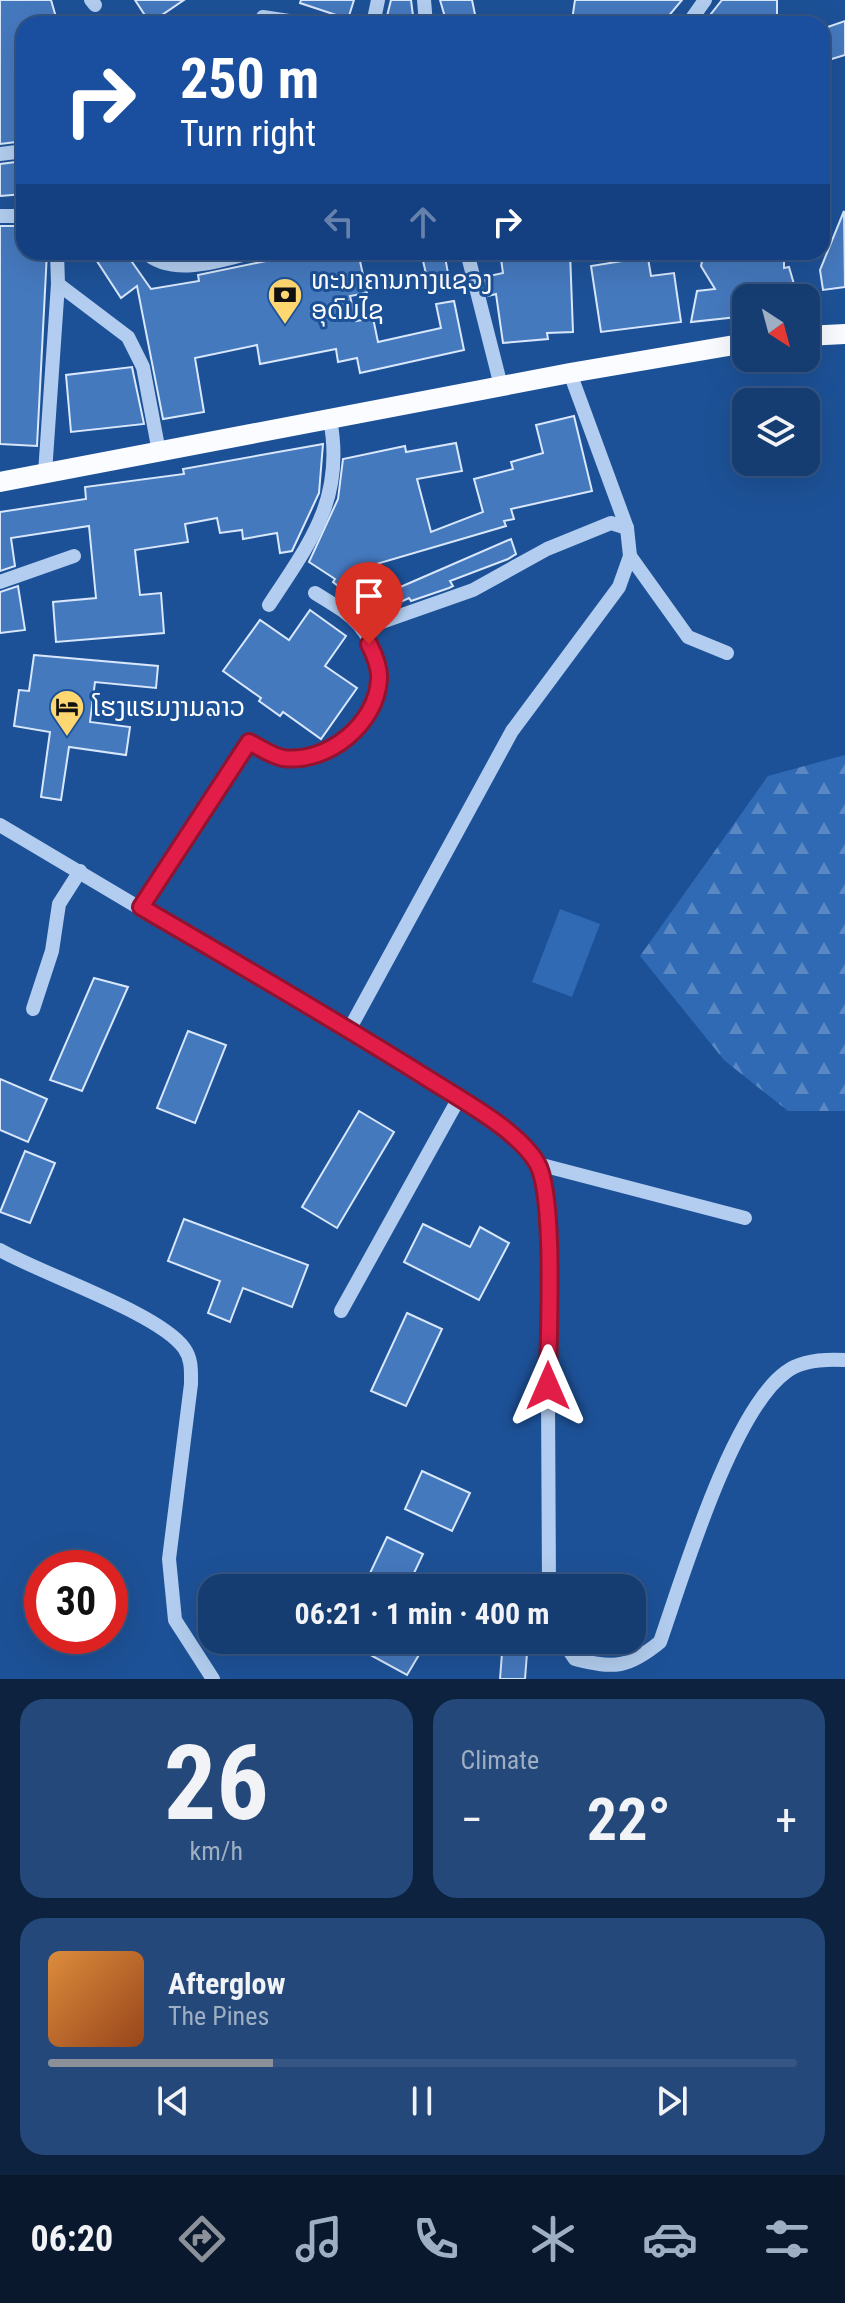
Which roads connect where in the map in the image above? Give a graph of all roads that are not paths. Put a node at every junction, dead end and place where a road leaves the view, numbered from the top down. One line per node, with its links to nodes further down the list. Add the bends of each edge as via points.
1 (57, 260): 5 (street)
2 (156, 260): 3 (street)
3 (221, 260)
4 (469, 260): 10 (street)
5 (58, 284): 12 (street, via 128,337 143,367); 13 (street)
6 (845, 334): 7 (main road)
7 (820, 335)
8 (732, 345): 9 (main road)
9 (570, 373): 10 (main road); 15 (street)
10 (501, 386): 11 (main road)
11 (330, 419): 12 (main road); 20 (street, via 337,454 334,480 315,535)
12 (159, 452): 13 (main road)
13 (45, 473): 14 (main road)
14 (0, 482)
15 (627, 528): 17 (street); 21 (street, via 611,523 547,549 473,590)
16 (74, 556): 18 (street)
17 (630, 556): 22 (street, via 688,637); 27 (street, via 619,587 512,731)
18 (0, 582)
19 (315, 593): 21 (street)
20 (269, 605)
21 (362, 629): 25 (street, via 379,680 366,715 342,744 320,753 282,758 249,742)
22 (727, 653)
23 (0, 825): 24 (street)
24 (80, 871): 25 (street); 26 (street, via 59,904 52,951)
25 (141, 907): 27 (street)
26 (33, 1009)
27 (349, 1030): 28 (street)
28 (459, 1098): 29 (street, via 518,1141); 32 (street)
29 (538, 1164): 30 (street); 34 (street, via 547,1202)
30 (745, 1218)
31 (0, 1250): 38 (street, via 159,1325 185,1350 192,1365 191,1384 169,1559 175,1620)
32 (341, 1311)
33 (845, 1360): 35 (street, via 787,1371 764,1395 737,1435 660,1642)
34 (549, 1574)
35 (646, 1653)
36 (572, 1654): 37 (street, via 606,1667)
37 (645, 1654)
38 (213, 1679)

